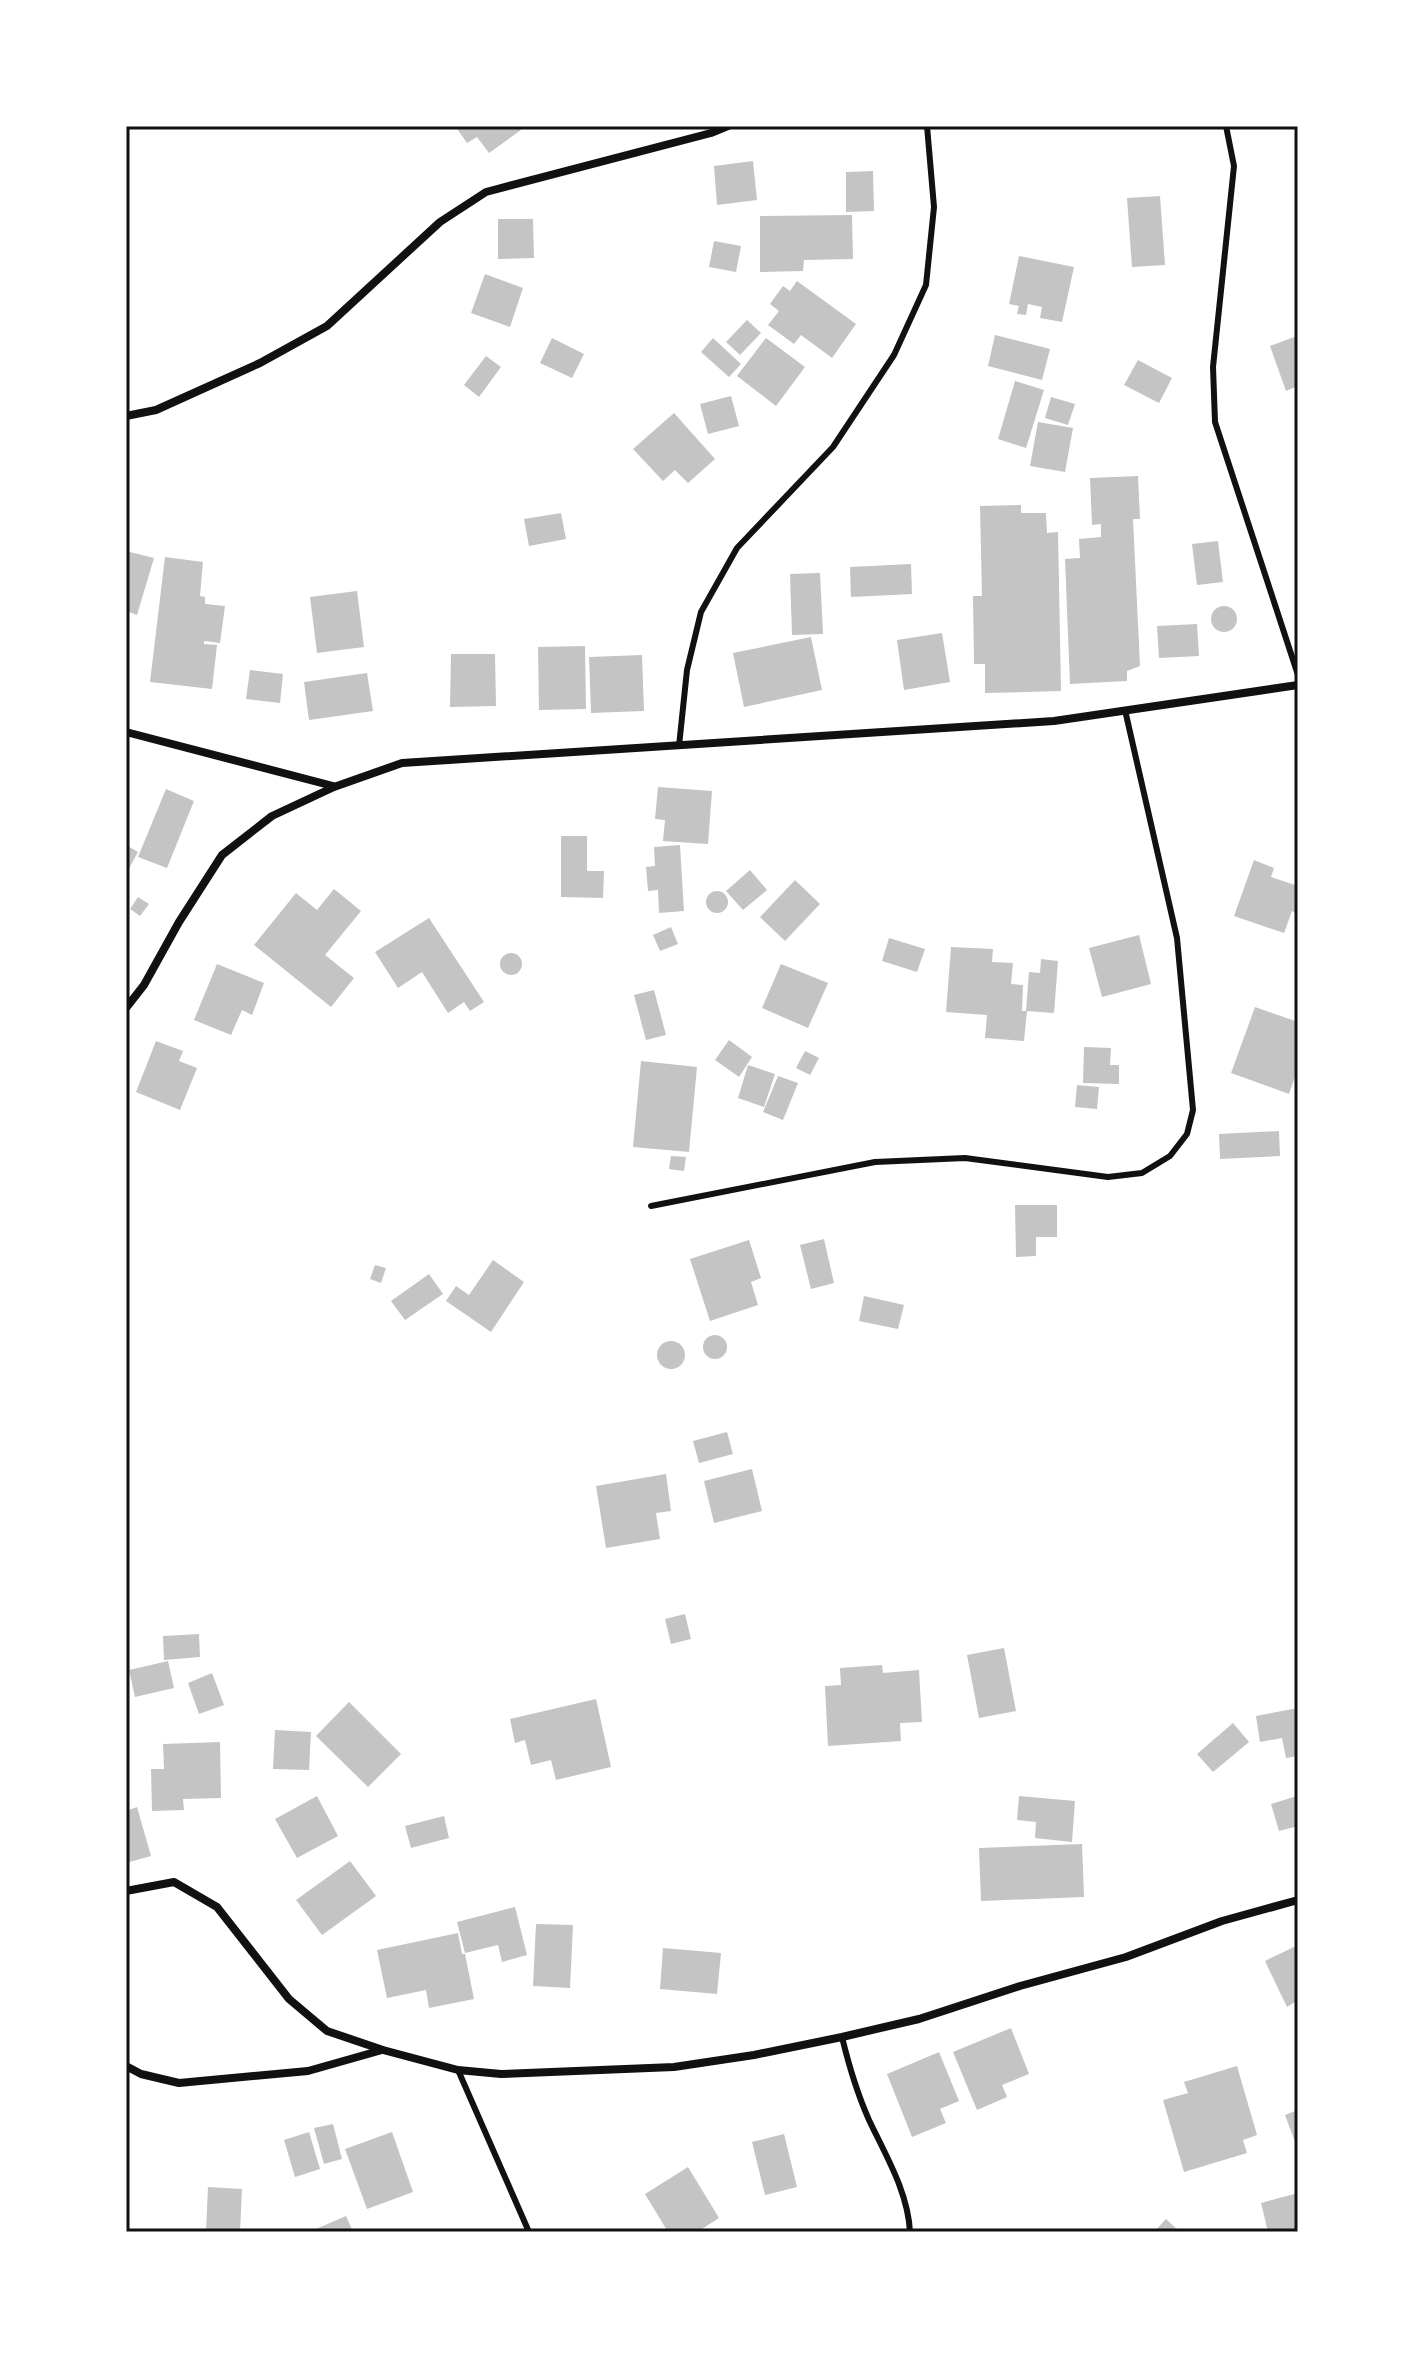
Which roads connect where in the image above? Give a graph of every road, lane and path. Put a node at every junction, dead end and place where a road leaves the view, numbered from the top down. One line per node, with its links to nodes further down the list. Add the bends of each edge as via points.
1 (728, 126): 4 (street, via 486,192 440,222 327,326 156,410)
2 (927, 126): 9 (lane, via 934,207 926,285 894,355 833,447 737,548 701,612 687,670)
3 (1226, 126): 5 (lane, via 1234,166 1213,367 1215,422)
4 (126, 416)
5 (1298, 675)
6 (1298, 685): 7 (street)
7 (1125, 710): 9 (street, via 1054,721); 12 (lane, via 1177,938 1193,1110 1187,1134 1170,1156 1142,1173 1108,1177 965,1158 875,1162)
8 (126, 732): 10 (street)
9 (679, 746): 10 (street, via 402,763)
10 (334, 787): 11 (street, via 272,816 222,855)
11 (126, 1008)
12 (651, 1206)
13 (126, 1891): 16 (street, via 174,1882 217,1907 289,1999 327,2031)
14 (1298, 1900): 15 (street, via 1126,1957)
15 (842, 2037): 18 (street, via 674,2067 501,2074); 20 (lane, via 850,2074 898,2184)
16 (383, 2050): 17 (street, via 308,2071 179,2083); 18 (street)
17 (126, 2066)
18 (458, 2070): 19 (lane)
19 (529, 2232)
20 (910, 2232)

